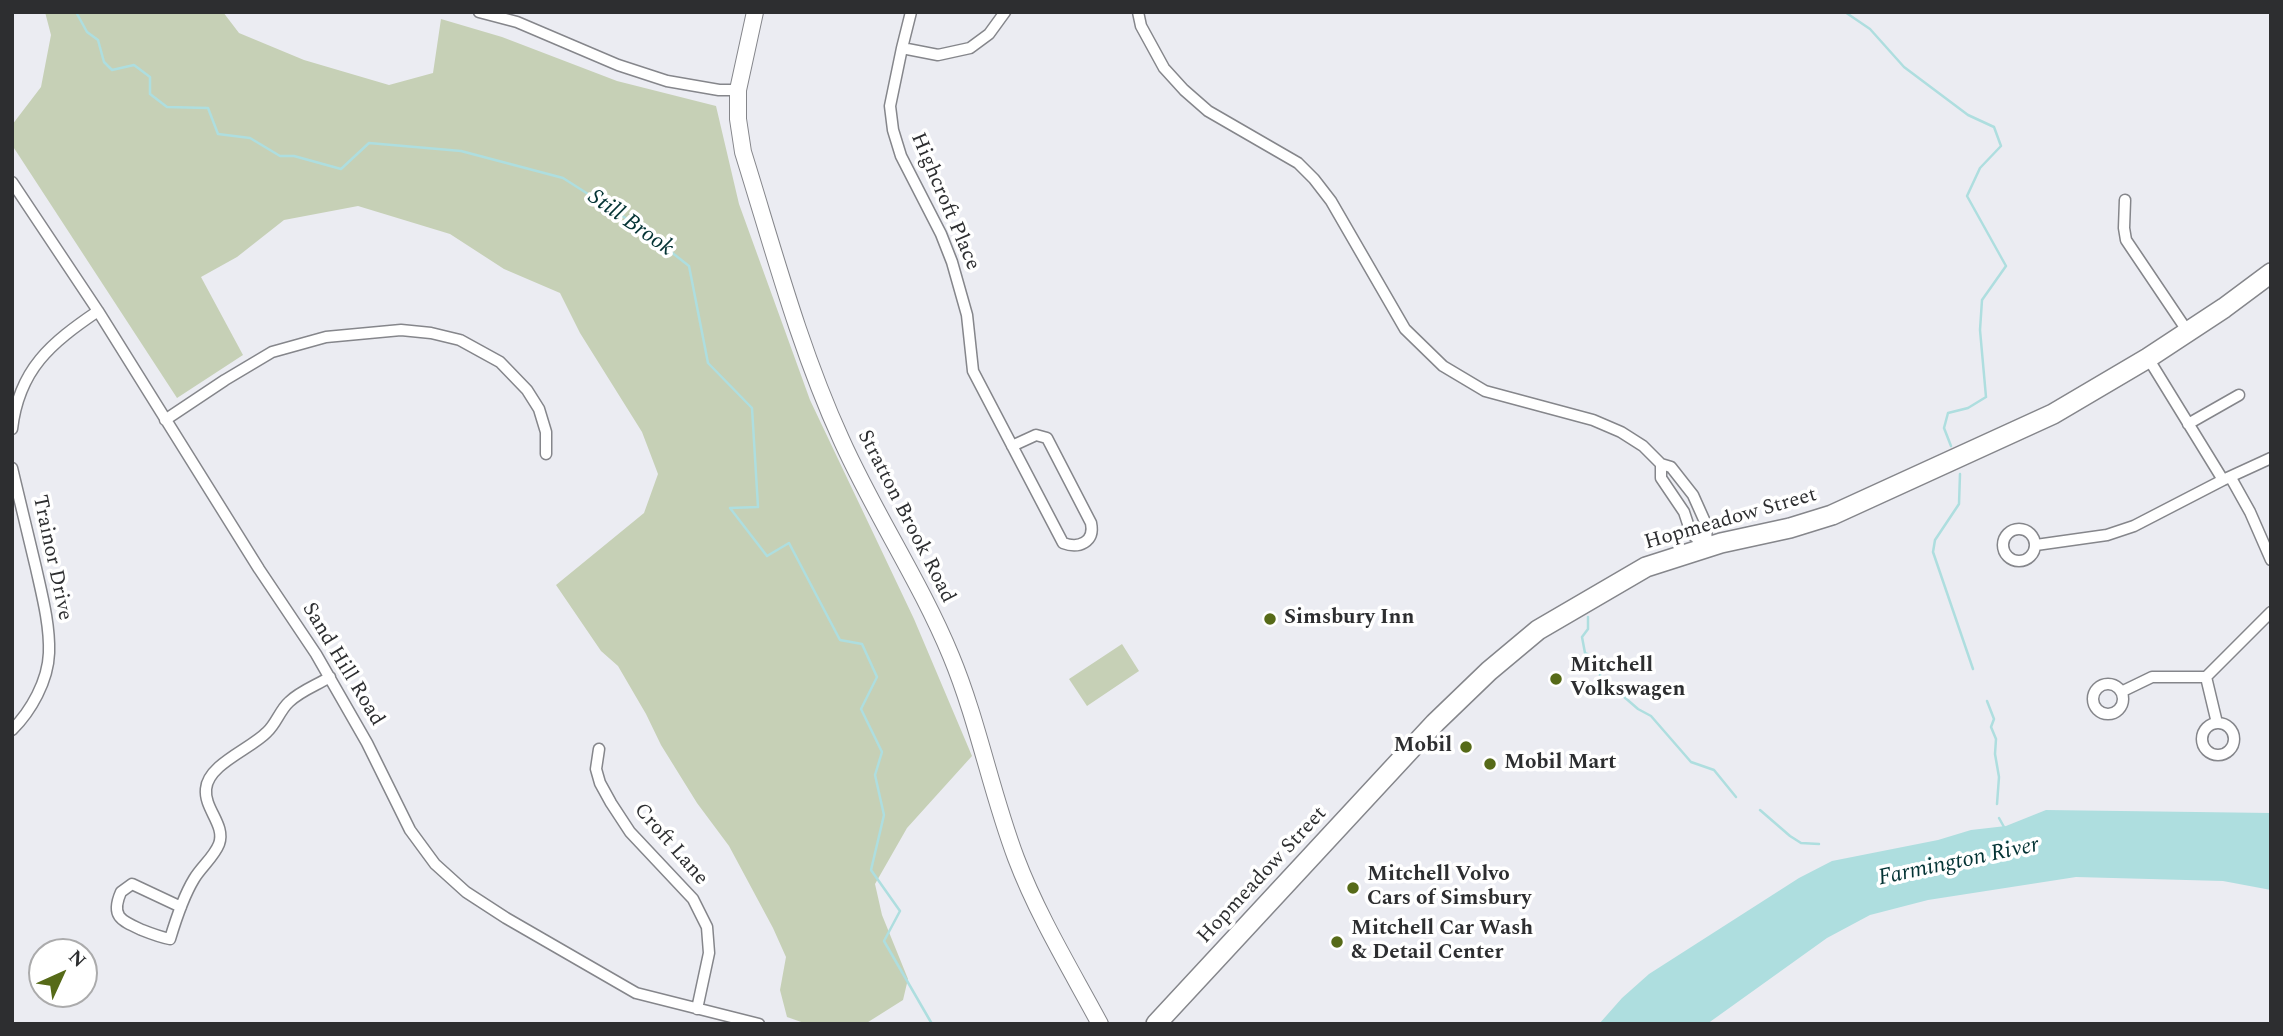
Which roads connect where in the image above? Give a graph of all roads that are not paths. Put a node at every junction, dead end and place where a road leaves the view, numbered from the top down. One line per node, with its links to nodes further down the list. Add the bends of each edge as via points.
1 (479, 12): 6 (street)
2 (755, 12): 8 (street, Stratton Brook Road)
3 (911, 12): 7 (street, Highcroft Place)
4 (1006, 12): 7 (street, via 989,34 970,48 938,55)
5 (1138, 12): 22 (street, via 1164,68 1184,90 1208,111 1298,163 1314,179 1405,329 1443,366 1485,391 1622,432)
6 (519, 17): 8 (street, via 618,65 667,81)
7 (902, 48): 19 (street, Highcroft Place, via 890,106 893,130 952,262 967,315 973,370)
8 (738, 90): 38 (street, Stratton Brook Road, via 743,152 809,359 841,439 952,657 1017,861)
9 (12, 182): 12 (street, Sand Hill Road)
10 (2125, 200): 13 (street, via 2126,240)
11 (2271, 273): 13 (highway, Hopmeadow Street)
12 (98, 311): 16 (street, Sand Hill Road); 18 (street, via 62,337 31,369)
13 (2188, 332): 14 (highway, Hopmeadow Street)
14 (2148, 358): 17 (street); 26 (highway, Hopmeadow Street, via 2053,414 1850,508)
15 (2239, 395): 17 (street)
16 (165, 420): 20 (street, via 272,352 326,337 401,330 460,340 500,362 539,409); 29 (street, Sand Hill Road)
17 (2188, 424): 24 (street)
18 (12, 429)
19 (1012, 446): 19 (street, Highcroft Place, via 1063,543 1072,547 1089,540 1091,523 1047,438 1036,435)
20 (546, 454)
21 (2271, 458): 24 (street)
22 (1661, 464): 26 (street, via 1661,478 1684,512 1691,533); 26 (street, via 1671,467 1693,495 1706,524)
23 (12, 468): 33 (street, Trainor Drive, via 43,600 49,654 30,708)
24 (2227, 479): 25 (street, via 2134,526 2107,535); 27 (street, via 2250,512)
25 (2036, 545)
26 (1707, 548): 39 (highway, Hopmeadow Street, via 1625,578 1538,630 1489,671 1435,723)
27 (2271, 560)
28 (2271, 612): 30 (street)
29 (330, 677): 35 (street, via 289,702 259,740 210,776 206,802 220,841 194,877); 36 (street, Sand Hill Road, via 410,830 435,864 466,892 606,977 636,992)
30 (2206, 677): 31 (street, via 2152,677); 32 (street)
31 (2121, 692)
32 (2217, 723)
33 (12, 730)
34 (599, 749): 36 (street, Croft Lane, via 596,769 611,803 630,832 692,899 707,927 709,953)
35 (181, 907): 35 (street, via 170,939 127,925 117,911 121,892 132,884)
36 (697, 1009): 37 (street, Sand Hill Road)
37 (759, 1024)
38 (1100, 1024)
39 (1156, 1024)

